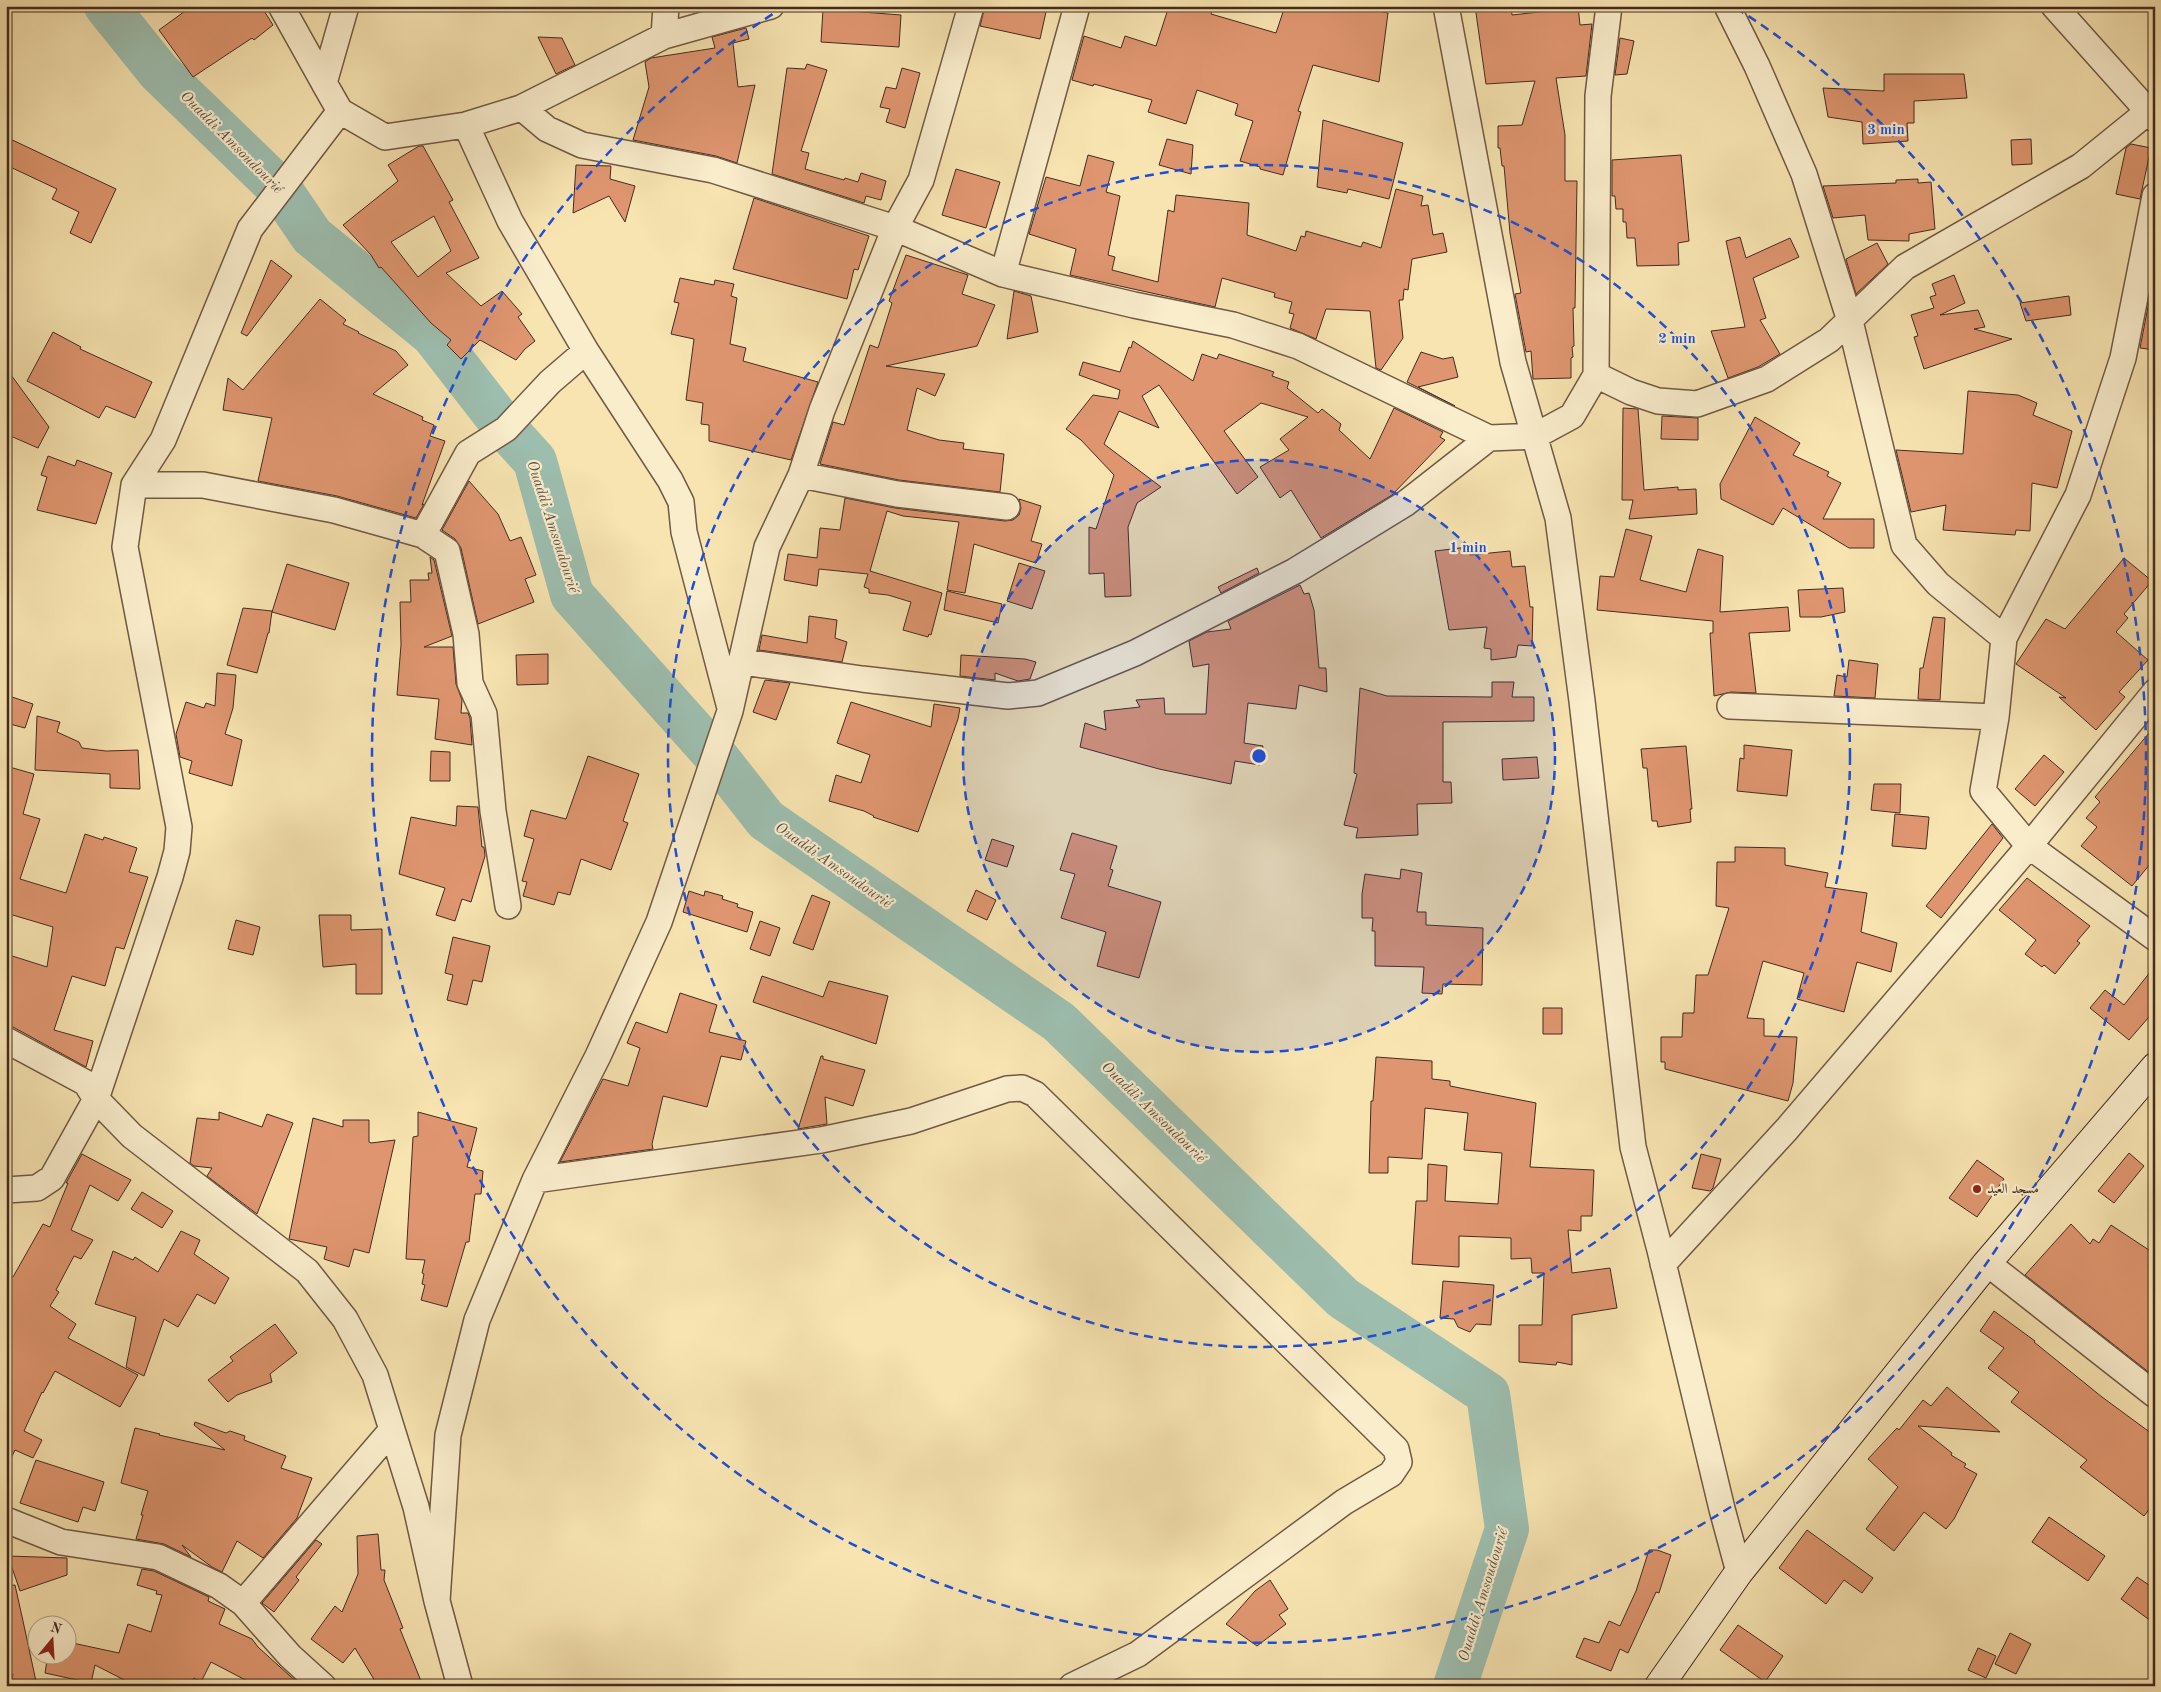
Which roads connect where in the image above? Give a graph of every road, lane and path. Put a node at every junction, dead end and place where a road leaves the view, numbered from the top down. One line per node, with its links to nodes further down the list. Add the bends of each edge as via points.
1 (281, 6): 12 (street)
2 (346, 6): 12 (street)
3 (666, 6): 11 (street)
4 (771, 6): 11 (street)
5 (971, 6): 18 (street, via 921,180)
6 (1077, 6): 19 (street)
7 (1446, 6): 23 (street, via 1513,362)
8 (1609, 6): 22 (street, via 1598,96)
9 (1727, 6): 20 (street, via 1804,174)
10 (2054, 6): 15 (street)
11 (664, 36): 13 (street)
12 (324, 84): 14 (street)
13 (522, 108): 16 (street); 18 (street, via 547,129 582,145 714,170)
14 (340, 111): 16 (street, via 385,137); 26 (street, via 250,230 163,440)
15 (2153, 112): 20 (street, via 2080,166 1905,267)
16 (466, 124): 21 (street, via 510,221)
17 (2155, 196): 29 (street, via 2123,358 2078,495)
18 (895, 228): 19 (street); 25 (street, via 829,393)
19 (1003, 274): 24 (street, via 1233,325 1298,346)
20 (1850, 321): 22 (street, via 1829,340 1767,379 1697,404 1658,401); 29 (street, via 1904,545 1938,584)
21 (586, 352): 28 (street, via 550,382 506,429 468,453); 33 (street, via 681,502 684,532)
22 (1596, 375): 23 (street, via 1572,416)
23 (1535, 436): 24 (street); 44 (street, via 1558,518 1633,1147)
24 (1490, 438): 30 (street, via 1406,503 1295,571 1135,653 1038,693 1008,696)
25 (801, 475): 27 (street, via 897,494); 30 (street, via 767,547)
26 (134, 485): 28 (street, via 203,485 334,510); 40 (street, via 125,547 179,827 170,877)
27 (1007, 507)
28 (423, 535): 36 (street, via 447,551 466,634 470,683 484,714 493,811)
29 (2004, 638): 34 (street)
30 (743, 662): 33 (street)
31 (2155, 692): 35 (street)
32 (1730, 706): 34 (street)
33 (730, 711): 41 (street, via 659,922 598,1056)
34 (1996, 717): 35 (street, via 1983,791)
35 (2029, 846): 37 (street); 44 (street, via 1786,1129)
36 (508, 906)
37 (2155, 938)
38 (6, 1040): 40 (street, via 86,1082)
39 (2155, 1067): 43 (street)
40 (96, 1099): 42 (street, via 52,1178 37,1188); 46 (street, via 132,1136 307,1271 345,1319 375,1376)
41 (535, 1180): 49 (street, via 477,1320 448,1435); 53 (street, via 821,1140 911,1121 1007,1089 1022,1088 1035,1094 1396,1450 1399,1462 1391,1474 1344,1502 1138,1654)
42 (6, 1190)
43 (1987, 1263): 45 (street); 48 (street)
44 (1663, 1264): 48 (street)
45 (2155, 1395)
46 (392, 1432): 49 (street, via 416,1507); 50 (street)
47 (6, 1520): 50 (street, via 61,1542 158,1557 219,1586)
48 (1739, 1572): 54 (street)
49 (437, 1601): 52 (street)
50 (244, 1603): 51 (street, via 290,1656)
51 (323, 1686)
52 (460, 1686)
53 (1072, 1686)
54 (1659, 1686)

